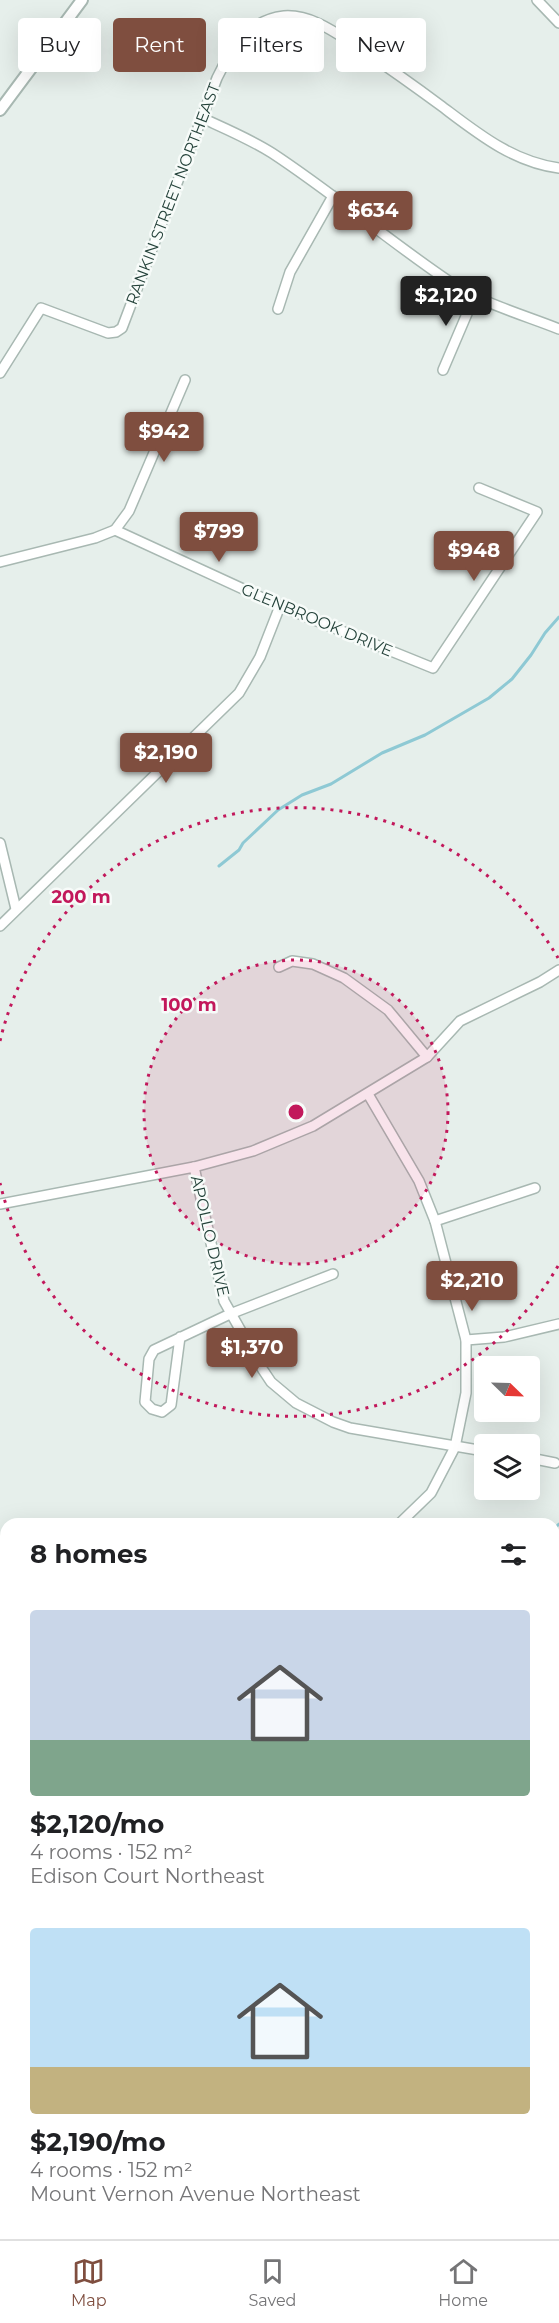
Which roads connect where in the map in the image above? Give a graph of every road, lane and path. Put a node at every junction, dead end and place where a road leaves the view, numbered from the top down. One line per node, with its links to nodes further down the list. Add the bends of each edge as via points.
1 (82, 0): 4 (street)
2 (537, 0): 3 (street)
3 (559, 23)
4 (0, 110)
5 (202, 118): 6 (street, RANKIN STREET NORTHEAST, via 230,51 244,34 266,21 285,16 317,22 390,68 503,149); 7 (street, via 271,153); 12 (street, RANKIN STREET NORTHEAST, via 122,328 108,333 41,308)
6 (559, 168)
7 (333, 196): 8 (street, via 451,283); 9 (street, via 290,273)
8 (475, 295): 10 (street); 11 (street)
9 (278, 309)
10 (559, 329)
11 (443, 370)
12 (0, 373)
13 (184, 380): 15 (street, via 129,511)
14 (479, 488): 17 (street, GLENBROOK DRIVE, via 537,512 433,668)
15 (115, 530): 16 (street); 17 (street, GLENBROOK DRIVE)
16 (0, 562)
17 (280, 606): 19 (street, via 260,657 239,693)
18 (0, 843): 19 (street)
19 (16, 909): 20 (street)
20 (0, 926)
21 (279, 967): 23 (street, via 292,961 313,964 344,978 388,1010)
22 (559, 970): 23 (street, via 460,1021)
23 (427, 1057): 24 (street)
24 (368, 1094): 25 (street, via 313,1126 253,1151); 28 (street, via 419,1181)
25 (194, 1167): 27 (street); 30 (street, APOLLO DRIVE)
26 (534, 1188): 28 (street)
27 (0, 1204)
28 (435, 1221): 33 (street)
29 (333, 1274): 30 (street)
30 (230, 1314): 32 (street); 34 (street, APOLLO DRIVE, via 271,1382 296,1402 350,1428)
31 (559, 1324): 33 (street, via 504,1337)
32 (180, 1337): 32 (street, via 171,1405 162,1412 152,1409 145,1402 149,1359 154,1350)
33 (466, 1340): 34 (street, via 466,1393)
34 (455, 1446): 35 (street, APOLLO DRIVE); 38 (street, via 431,1493)
35 (474, 1449)
36 (540, 1460): 37 (street)
37 (555, 1462)
38 (405, 1518)

